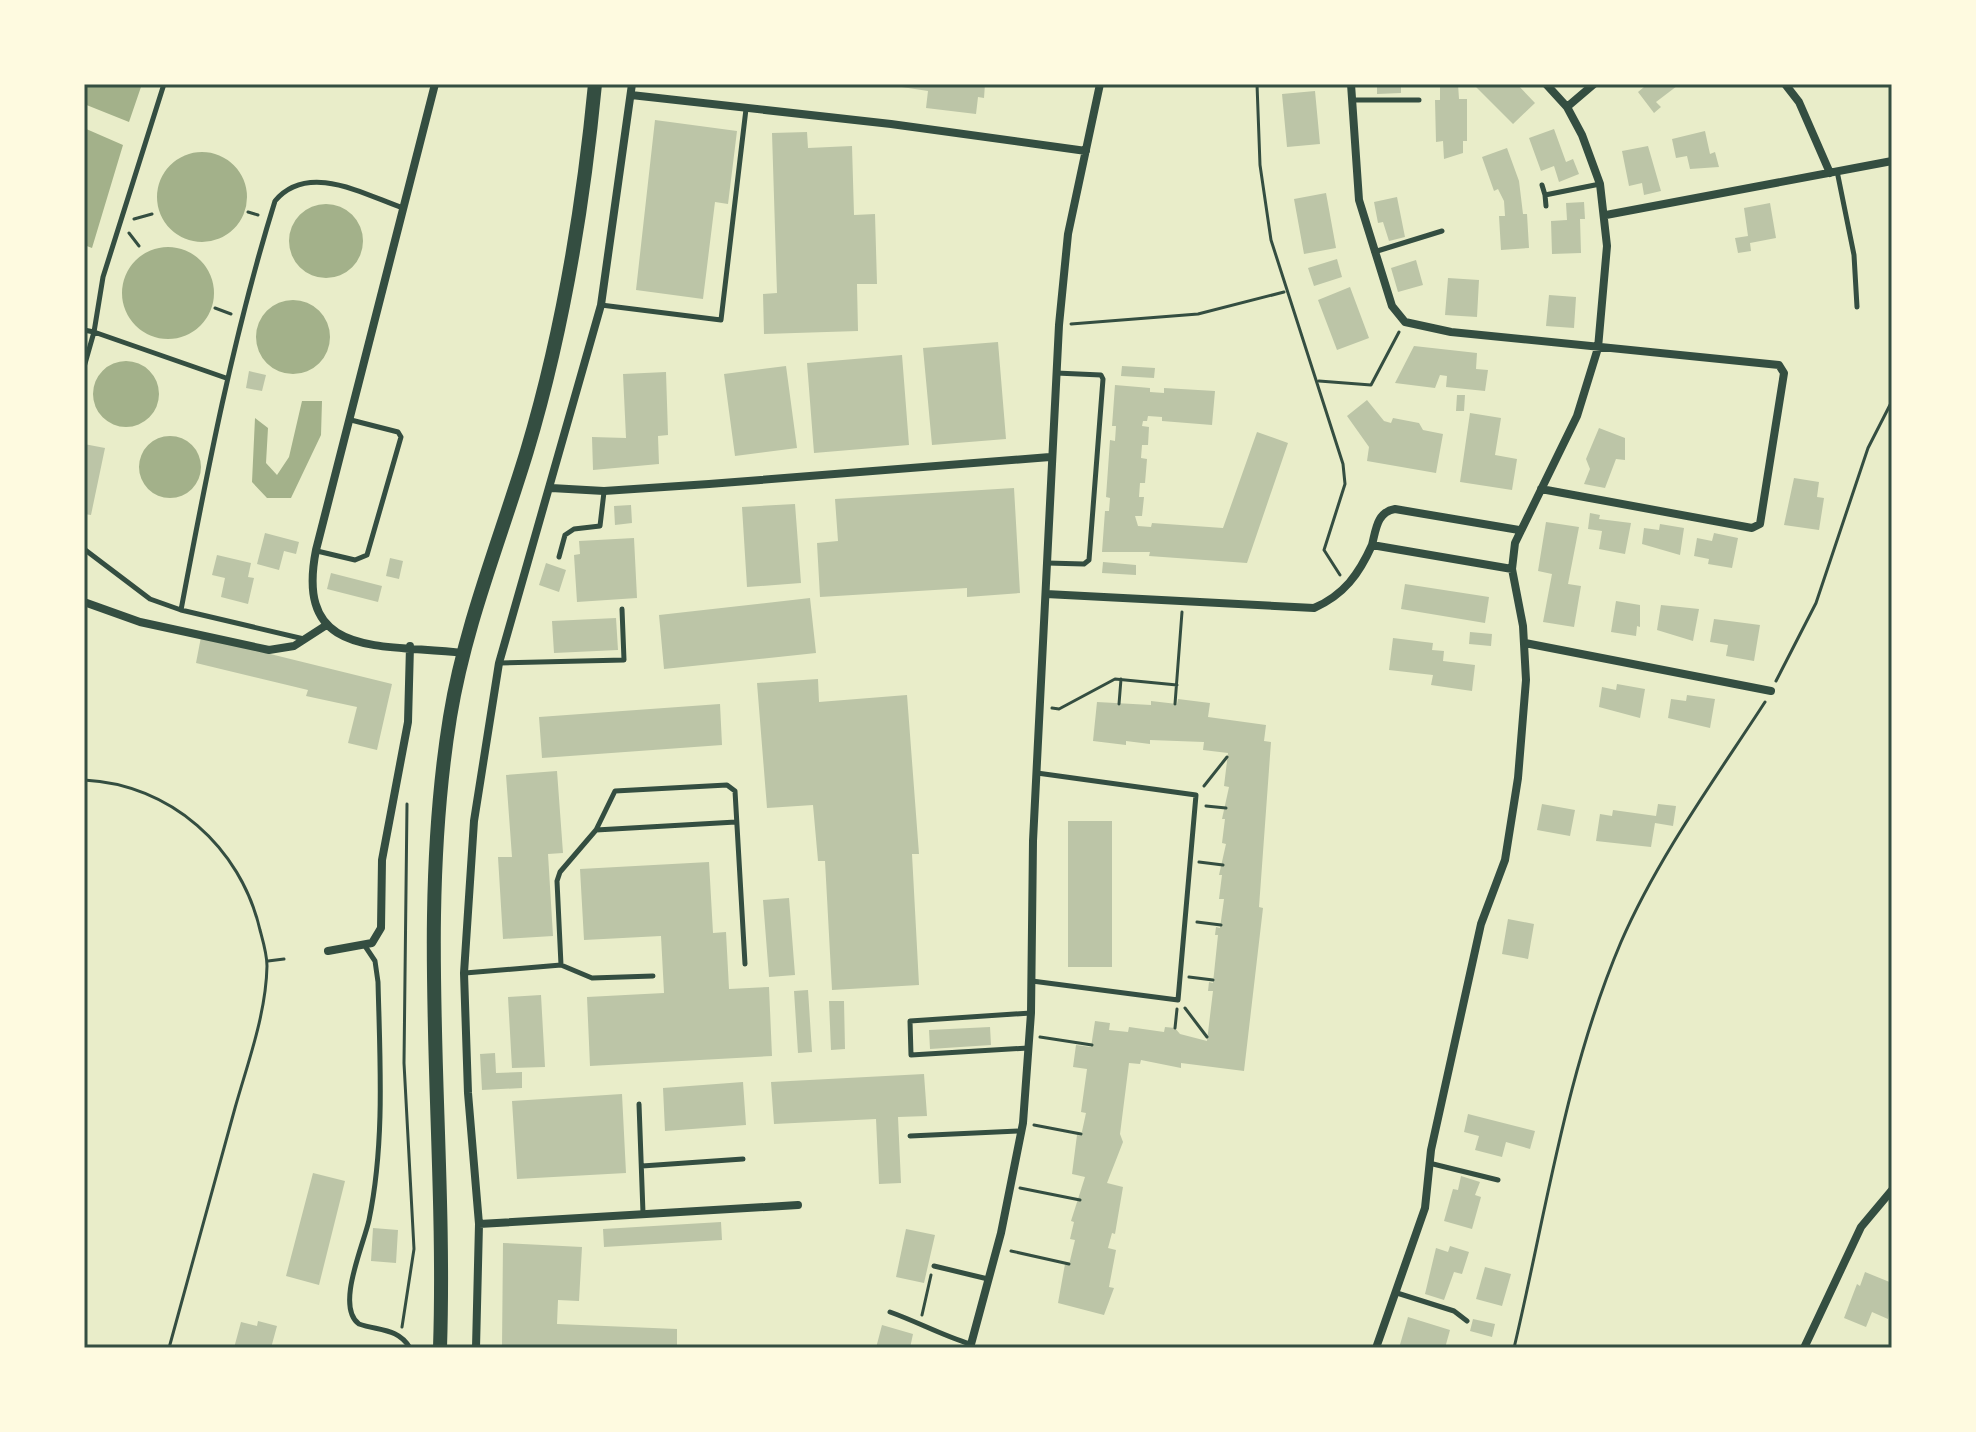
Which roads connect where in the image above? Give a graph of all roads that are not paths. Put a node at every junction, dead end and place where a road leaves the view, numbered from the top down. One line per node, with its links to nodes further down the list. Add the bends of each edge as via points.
1 (164, 84): 29 (lane, via 103,277)
2 (435, 84): 22 (street)
3 (595, 84): 54 (main road, via 585,185 553,357)
4 (632, 84): 10 (street)
5 (1100, 84): 15 (street)
6 (1351, 84): 11 (street)
7 (1546, 84): 13 (street)
8 (1594, 84): 13 (street)
9 (1785, 84): 17 (street)
10 (631, 95): 14 (street); 26 (street)
11 (1351, 100): 12 (lane); 25 (street, via 1359,200)
12 (1419, 100)
13 (1567, 107): 18 (street)
14 (746, 109): 15 (street); 26 (lane, via 721,320)
15 (1086, 151): 32 (street, via 1068,234)
16 (1892, 161): 17 (street)
17 (1833, 172): 23 (street); 27 (lane, via 1854,255)
18 (1600, 184): 20 (lane); 23 (street)
19 (1542, 185): 20 (lane)
20 (1545, 195): 21 (lane)
21 (1546, 206)
22 (404, 209): 33 (lane, via 329,182 296,183 286,189 272,211); 34 (street)
23 (1606, 215): 30 (street)
24 (1442, 231): 25 (lane)
25 (1373, 253): 30 (street, via 1392,306 1405,322)
26 (601, 305): 36 (street)
27 (1857, 307)
28 (84, 330): 29 (lane)
29 (94, 332): 31 (lane); 33 (lane)
30 (1598, 348): 37 (street, via 1577,416); 37 (street, via 1779,365 1784,377 1760,524 1752,528)
31 (84, 367)
32 (1055, 373): 35 (street); 44 (lane, via 1103,379 1089,560)
33 (226, 378): 49 (lane)
34 (351, 420): 42 (street); 42 (lane, via 398,432 398,452 367,555 355,560)
35 (1050, 457): 38 (street); 44 (street)
36 (551, 488): 38 (street); 55 (street)
37 (1541, 489): 39 (street)
38 (604, 491): 43 (lane, via 600,526 565,535)
39 (1519, 530): 40 (street, via 1395,509 1379,519); 45 (street)
40 (1372, 545): 45 (street); 46 (street, via 1349,585 1314,608)
41 (84, 549): 49 (lane, via 150,599)
42 (316, 550): 50 (street, via 312,596)
43 (559, 557)
44 (1047, 563): 46 (street)
45 (1512, 569): 52 (street)
46 (1046, 594): 57 (street)
47 (84, 602): 51 (street, via 140,622 269,650)
48 (622, 609): 55 (lane, via 624,660)
49 (181, 610): 51 (lane)
50 (325, 626): 51 (street); 53 (street, via 340,636)
51 (305, 639)
52 (1525, 643): 56 (street); 73 (street, via 1518,778 1505,860 1481,924)
53 (410, 646): 54 (street); 60 (street, via 408,722 382,860 381,928)
54 (463, 653): 87 (main road, via 441,774 432,889)
55 (499, 663): 64 (street, via 474,821)
56 (1771, 691)
57 (1036, 773): 66 (street); 66 (lane, via 1196,795 1178,1000)
58 (736, 822): 59 (lane); 59 (lane, via 735,791 727,785 615,791); 62 (lane)
59 (596, 830): 63 (lane, via 557,881)
60 (365, 946): 61 (street); 86 (lane, via 375,961 378,982 379,1131 369,1220 350,1309 359,1324 400,1336)
61 (328, 951)
62 (745, 964)
63 (561, 965): 64 (lane); 65 (lane, via 592,978)
64 (464, 973): 79 (street)
65 (653, 976)
66 (1032, 981): 67 (street)
67 (1031, 1013): 68 (street); 68 (lane, via 910,1021 911,1055)
68 (1029, 1048): 70 (street)
69 (639, 1104): 74 (lane)
70 (1022, 1127): 71 (lane); 81 (street)
71 (910, 1136)
72 (743, 1159): 74 (lane)
73 (1429, 1163): 75 (lane); 82 (street, via 1425,1208)
74 (642, 1166): 78 (lane)
75 (1498, 1180)
76 (1892, 1190): 90 (street, via 1861,1227)
77 (798, 1205): 78 (street)
78 (643, 1213): 79 (street)
79 (479, 1224): 88 (street)
80 (934, 1266): 81 (lane)
81 (989, 1279): 85 (street)
82 (1397, 1293): 84 (lane, via 1454,1311); 89 (street)
83 (890, 1312): 85 (lane)
84 (1467, 1321)
85 (971, 1346)
86 (410, 1348)
87 (440, 1348)
88 (476, 1348)
89 (1376, 1348)
90 (1804, 1348)

